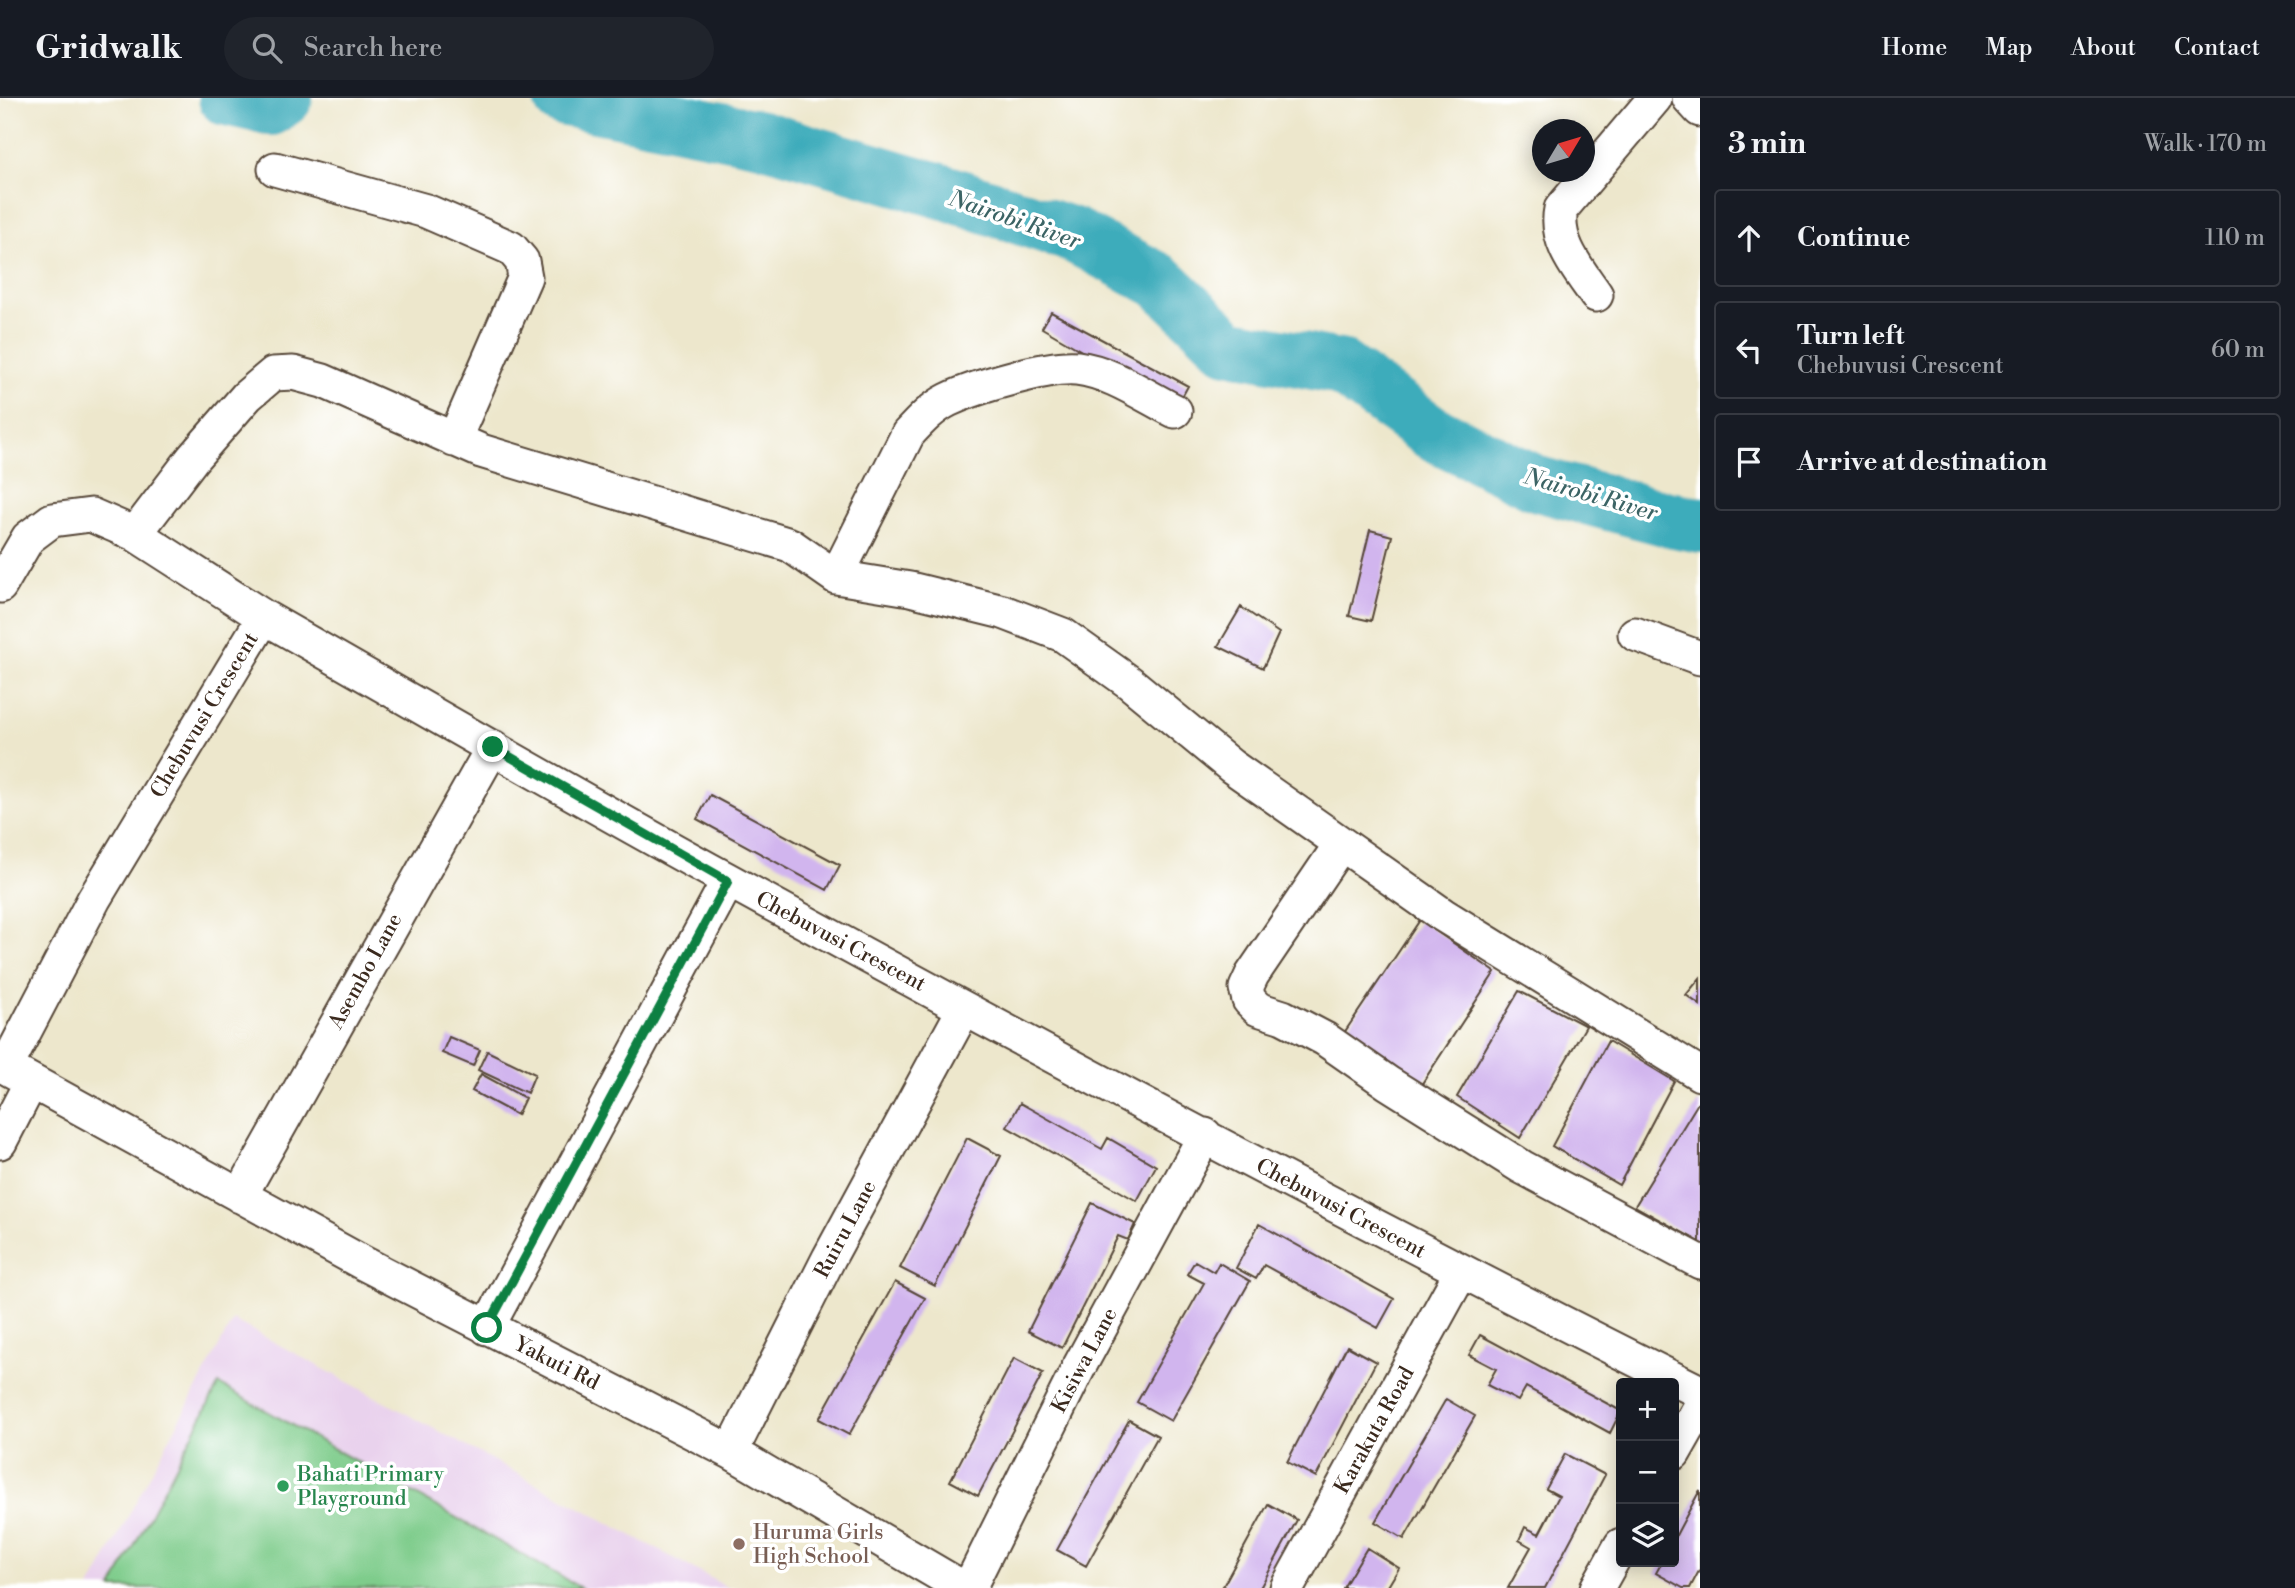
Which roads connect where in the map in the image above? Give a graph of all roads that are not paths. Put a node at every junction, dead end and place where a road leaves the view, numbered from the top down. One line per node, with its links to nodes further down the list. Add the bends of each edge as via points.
1 (1655, 98): 5 (street, via 1561,209 1565,246)
2 (1689, 98): 3 (street)
3 (1700, 110)
4 (275, 169): 7 (street, via 426,211 511,248 522,261 524,277)
5 (1597, 295)
6 (1175, 411): 9 (street, via 1096,372 1078,368 1057,368 949,399 908,434)
7 (454, 440): 8 (street, via 323,381 293,373 273,374 209,439); 9 (street, via 790,545)
8 (135, 534): 10 (street, via 91,515 52,520 28,538); 11 (street)
9 (836, 577): 15 (street, via 1003,611 1063,635 1129,682 1231,766)
10 (0, 586)
11 (264, 617): 14 (street, Chebuvusi Crescent); 18 (street, Chebuvusi Crescent, via 94,899)
12 (1635, 634): 13 (street)
13 (1700, 658)
14 (493, 747): 16 (street, Chebuvusi Crescent); 22 (street, Asembo Lane)
15 (1342, 844): 19 (street, via 1443,915); 23 (street, via 1252,975 1246,988 1249,1000 1258,1009 1325,1039 1522,1167)
16 (728, 881): 17 (street, Chebuvusi Crescent); 25 (street)
17 (964, 1009): 20 (street, Chebuvusi Crescent); 29 (street, Ruiru Lane)
18 (12, 1071): 21 (street, Chebuvusi Crescent); 22 (street, Yakuti Rd)
19 (1700, 1074)
20 (1205, 1135): 24 (street, Chebuvusi Crescent); 32 (street, Kisiwa Lane, via 1078,1369)
21 (0, 1142)
22 (240, 1196): 25 (street, Yakuti Rd)
23 (1700, 1262)
24 (1461, 1272): 26 (street, Chebuvusi Crescent); 33 (street, Karakuta Road)
25 (487, 1328): 29 (street, Yakuti Rd)
26 (1700, 1392)
27 (1700, 1406): 28 (street)
28 (1679, 1444)
29 (731, 1452): 31 (street, Yakuti Rd)
30 (1616, 1554): 34 (street)
31 (963, 1588)
32 (969, 1588)
33 (1286, 1588)
34 (1597, 1588)

